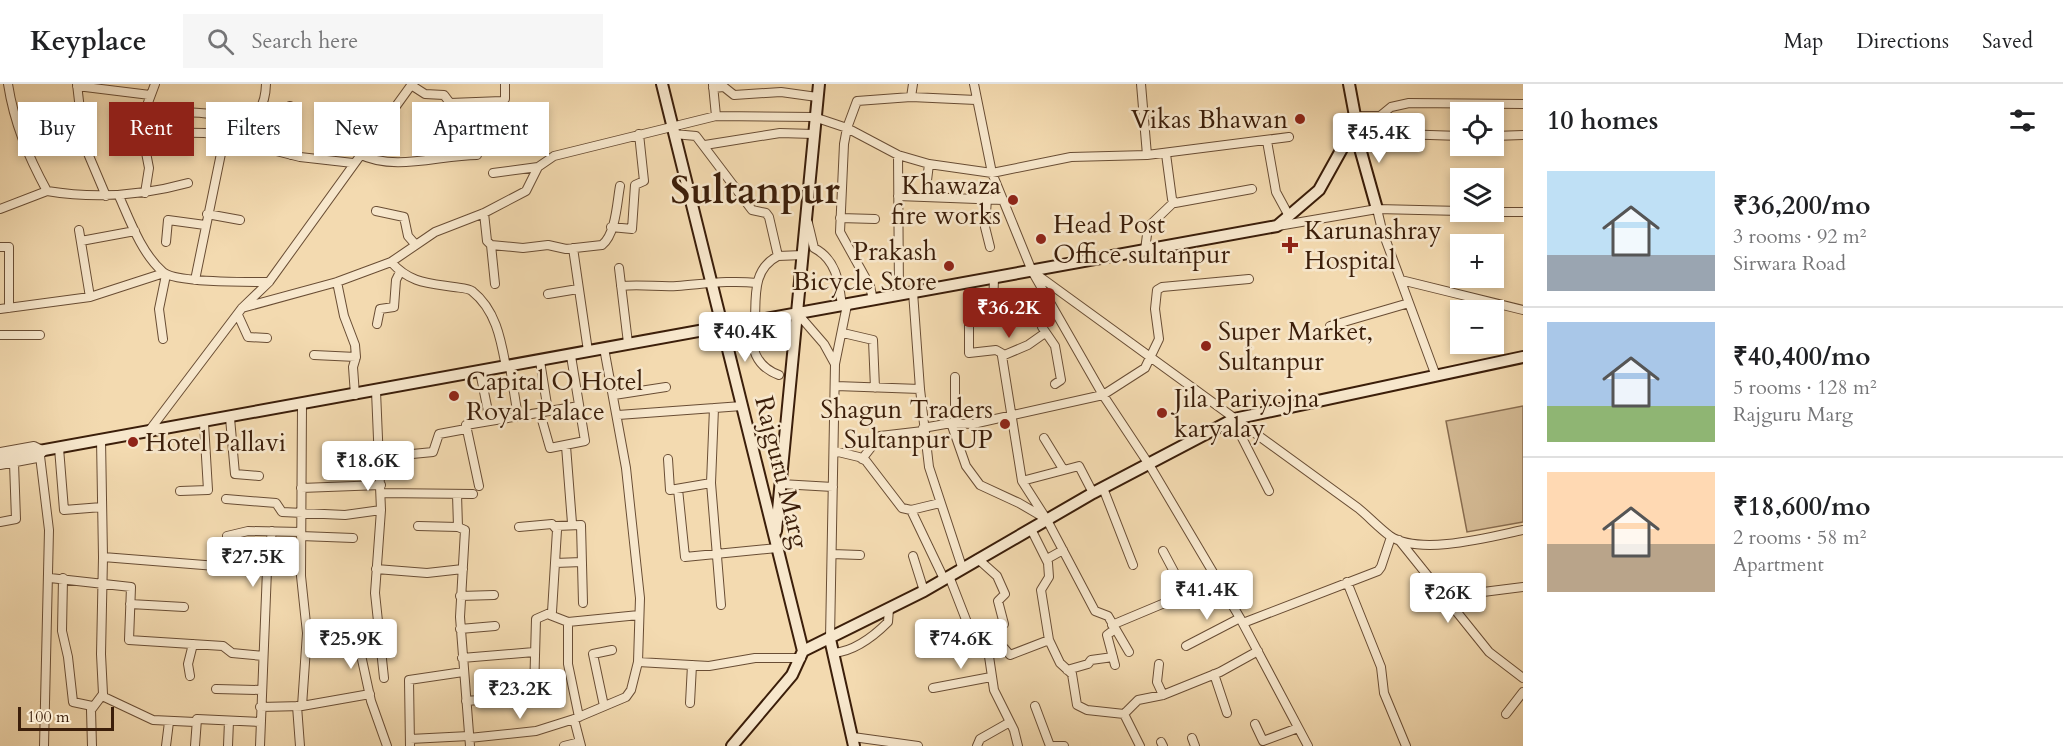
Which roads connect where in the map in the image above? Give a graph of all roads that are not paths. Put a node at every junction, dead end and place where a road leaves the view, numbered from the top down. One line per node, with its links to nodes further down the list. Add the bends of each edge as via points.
1 (8, 84): 53 (street, via 29,157)
2 (156, 84): 14 (street)
3 (266, 84): 19 (street)
4 (505, 84): 12 (street, via 506,99 502,101 450,104 444,96 425,94)
5 (662, 84): 27 (street, Rajguru Marg)
6 (819, 84): 15 (street)
7 (913, 84): 16 (street)
8 (974, 84): 17 (street)
9 (1141, 84): 44 (street)
10 (1349, 84): 25 (street)
11 (77, 85): 14 (street); 55 (street, via 84,144)
12 (411, 85): 20 (street)
13 (713, 86): 15 (street, via 726,88 734,96 781,92); 22 (street)
14 (150, 94): 18 (street)
15 (817, 97): 23 (street)
16 (911, 97): 17 (street); 26 (street, via 857,101)
17 (976, 100): 49 (street)
18 (148, 102)
19 (262, 102)
20 (398, 102)
21 (1523, 104): 24 (street, via 1409,103 1391,107)
22 (716, 117): 23 (street); 27 (street)
23 (814, 117): 26 (street); 28 (street)
24 (1380, 117): 25 (street); 31 (street, via 1390,131 1399,134)
25 (1354, 122): 63 (street); 70 (street, via 1319,190)
26 (847, 128): 36 (street); 71 (street)
27 (673, 130): 29 (street); 35 (street, via 689,133); 101 (street, Rajguru Marg)
28 (813, 134): 35 (street, via 780,133); 74 (street)
29 (639, 135): 47 (street, via 561,153); 77 (street, via 644,181 634,186 632,229)
30 (1523, 135): 32 (street)
31 (1450, 136)
32 (1504, 136)
33 (1289, 137): 34 (street)
34 (1267, 141): 37 (street); 70 (street, via 1276,192)
35 (705, 145): 89 (street, via 752,210 769,217)
36 (898, 154): 46 (street); 57 (street)
37 (1166, 154): 44 (street); 61 (street)
38 (147, 156): 54 (street)
39 (220, 156): 69 (street)
40 (299, 156): 45 (street)
41 (358, 156): 45 (street)
42 (363, 156): 43 (street, via 397,162)
43 (453, 156)
44 (1147, 156): 49 (street, via 1071,157)
45 (353, 163): 99 (street)
46 (929, 164): 49 (street); 58 (street)
47 (538, 167): 48 (street); 68 (street, via 526,190)
48 (493, 173)
49 (992, 173): 60 (street)
50 (188, 183): 54 (street)
51 (620, 186): 77 (street)
52 (1252, 189): 61 (street)
53 (47, 191): 55 (street); 62 (street)
54 (145, 193): 56 (street)
55 (106, 196): 56 (street)
56 (119, 196): 79 (street)
57 (898, 196): 58 (street); 108 (street)
58 (925, 196): 59 (street)
59 (987, 199): 60 (street); 84 (street, via 984,223)
60 (1003, 200): 92 (street)
61 (1174, 202): 87 (street, via 1148,227)
62 (0, 209)
63 (1377, 209): 64 (street); 76 (street); 98 (street)
64 (1450, 211)
65 (375, 212): 82 (street, via 404,217 408,236)
66 (1504, 212): 67 (street)
67 (1523, 212)
68 (484, 213): 82 (street); 83 (street, via 487,241)
69 (207, 214): 73 (street); 75 (street)
70 (1289, 216): 76 (street)
71 (840, 218): 72 (street); 111 (street, via 841,238 870,286)
72 (875, 219)
73 (240, 220)
74 (808, 221): 88 (street); 113 (street, via 814,248 835,269)
75 (205, 225): 81 (street, via 168,220); 97 (street)
76 (1277, 226): 87 (street)
77 (611, 227): 86 (street, via 604,243)
78 (79, 230): 80 (street)
79 (135, 231): 80 (street); 94 (street)
80 (81, 241): 109 (street)
81 (166, 242)
82 (415, 244): 90 (street)
83 (491, 245): 86 (street); 103 (street)
84 (990, 247)
85 (0, 248): 114 (street, via 9,247)
86 (573, 248): 105 (street)
87 (1145, 250): 92 (street)
88 (803, 255): 89 (street); 119 (street)
89 (778, 256): 102 (street, via 763,269)
90 (391, 262): 93 (street); 100 (street)
91 (619, 268): 104 (street)
92 (1032, 271): 95 (street); 110 (street); 138 (street)
93 (400, 272): 121 (street, via 394,307 380,309); 141 (street, via 411,279 471,290 496,324)
94 (165, 274): 97 (street); 109 (street); 129 (street, via 159,309)
95 (994, 278): 106 (street); 116 (street)
96 (1249, 279): 138 (street, via 1157,290 1159,339)
97 (195, 280): 99 (street)
98 (1401, 280): 112 (street); 117 (street)
99 (269, 282): 118 (street)
100 (337, 282): 118 (street); 136 (street)
101 (711, 282): 102 (street); 104 (street); 123 (street, Rajguru Marg)
102 (757, 283): 120 (street)
103 (495, 284)
104 (621, 286): 130 (street)
105 (578, 290): 107 (street); 132 (street)
106 (913, 292): 108 (street); 150 (street)
107 (548, 294)
108 (899, 296): 111 (street)
109 (90, 297): 114 (street)
110 (1043, 297): 116 (street); 125 (street); 154 (street)
111 (873, 300): 113 (street)
112 (1409, 303): 122 (street); 144 (street)
113 (844, 305): 119 (street); 124 (street)
114 (9, 308): 115 (street)
115 (0, 309)
116 (993, 309): 133 (street, via 969,321 968,352 996,350)
117 (1523, 310)
118 (240, 311): 128 (street, via 249,337); 170 (street)
119 (798, 314): 120 (street); 140 (street, via 824,344); 189 (street)
120 (752, 322): 123 (street); 143 (street, via 757,359 767,370)
121 (377, 324)
122 (1330, 326)
123 (723, 328): 130 (street); 157 (street, Rajguru Marg)
124 (843, 333): 140 (street); 149 (street, via 873,340)
125 (1045, 333): 133 (street, via 1028,345); 146 (street, via 1055,346 1061,380)
126 (0, 335): 127 (street)
127 (40, 335)
128 (267, 338)
129 (163, 339)
130 (628, 343): 131 (street)
131 (604, 348): 132 (street); 153 (street)
132 (588, 351): 135 (street)
133 (1003, 354): 161 (street)
134 (314, 355): 136 (street)
135 (571, 356): 139 (street); 156 (street)
136 (356, 357): 152 (street)
137 (1523, 357): 144 (street)
138 (1149, 358): 154 (street, via 1145,368); 164 (street)
139 (540, 361): 141 (street); 159 (street)
140 (835, 364): 147 (street)
141 (508, 367): 142 (street); 162 (street)
142 (480, 372): 151 (street); 165 (street)
143 (779, 375)
144 (1436, 375): 164 (street)
145 (955, 377): 167 (street)
146 (1055, 384)
147 (836, 386): 149 (street); 176 (street)
148 (666, 387): 153 (street)
149 (875, 388): 150 (street)
150 (920, 389): 169 (street)
151 (376, 391): 152 (street); 193 (street)
152 (356, 395): 155 (street)
153 (614, 395): 160 (street)
154 (1103, 395): 161 (street); 184 (street)
155 (302, 405): 163 (street); 192 (street)
156 (579, 406): 159 (street); 173 (street, via 585,441)
157 (742, 406): 158 (street); 221 (street, Rajguru Marg)
158 (714, 408): 160 (street); 188 (street)
159 (544, 412): 162 (street); 173 (street, via 549,448)
160 (618, 415): 256 (street)
161 (1011, 416): 167 (street, via 973,424); 187 (street)
162 (518, 417): 165 (street)
163 (230, 418): 166 (street); 186 (street, via 235,474)
164 (1233, 419): 184 (street); 196 (street); 218 (street, via 1358,508)
165 (490, 421): 168 (street, via 468,424)
166 (204, 423): 170 (street); 197 (street, via 208,490)
167 (953, 423): 169 (street); 206 (street, via 966,466 980,485)
168 (466, 429): 178 (street, via 439,434 433,452); 190 (street)
169 (923, 430): 181 (street, via 880,436); 201 (street)
170 (148, 431): 172 (street)
171 (1044, 438): 185 (street)
172 (101, 439): 174 (street); 202 (street)
173 (566, 446): 208 (street)
174 (59, 448): 177 (street); 202 (street, via 64,510)
175 (0, 452): 177 (street, via 34,446)
176 (834, 452): 181 (street); 191 (street)
177 (40, 453): 179 (street); 182 (street); 238 (street)
178 (402, 455)
179 (0, 458)
180 (668, 459): 194 (street, via 669,488)
181 (862, 459): 204 (street, via 902,508)
182 (14, 463): 183 (street); 207 (street, via 16,519)
183 (0, 465)
184 (1150, 465): 195 (street); 242 (street)
185 (1063, 469): 187 (street); 195 (street, via 1079,466)
186 (259, 476)
187 (1022, 481): 206 (street)
188 (711, 483): 194 (street); 223 (street)
189 (781, 484): 191 (street); 221 (street)
190 (479, 486)
191 (833, 487): 225 (street)
192 (301, 488): 193 (street, via 325,485); 205 (street)
193 (381, 489): 198 (street); 203 (street)
194 (678, 489): 223 (street, via 684,556)
195 (1098, 491): 206 (street); 233 (street)
196 (1269, 491)
197 (180, 492)
198 (457, 494): 199 (street); 211 (street)
199 (473, 494)
200 (225, 499): 205 (street, via 276,503 280,512)
201 (940, 503): 204 (street); 234 (street)
202 (102, 507): 228 (street)
203 (381, 510): 205 (street, via 345,515); 235 (street)
204 (911, 510): 240 (street)
205 (301, 513): 216 (street)
206 (1047, 520): 213 (street); 222 (street)
207 (0, 522)
208 (572, 523): 210 (street); 231 (street, via 581,525)
209 (418, 526): 211 (street)
210 (556, 526): 212 (street); 232 (street)
211 (458, 527): 236 (street, via 465,530)
212 (519, 527)
213 (1031, 529): 229 (street); 230 (street)
214 (1523, 530): 220 (street, via 1436,545)
215 (272, 531): 216 (street); 217 (street); 237 (street)
216 (301, 534): 219 (street); 297 (street, via 307,633)
217 (227, 536)
218 (1391, 537): 220 (street); 241 (street, via 1381,567)
219 (353, 538)
220 (1399, 540): 286 (street, via 1490,652)
221 (776, 544): 223 (street); 274 (street, Rajguru Marg)
222 (1063, 550): 230 (street); 262 (street, via 1095,611 1106,614)
223 (714, 552): 252 (street)
224 (1163, 552): 247 (street)
225 (832, 555): 226 (street); 264 (street)
226 (860, 555)
227 (913, 556): 245 (street)
228 (103, 557): 237 (street); 243 (street)
229 (978, 559): 234 (street); 259 (street, via 1000,581 1005,594 998,601)
230 (1047, 559): 265 (street, via 1049,577 1041,590)
231 (582, 562): 232 (street); 250 (street)
232 (555, 564): 255 (street)
233 (1133, 565)
234 (962, 567): 240 (street)
235 (376, 569): 236 (street, via 428,573); 261 (street)
236 (463, 569): 249 (street)
237 (267, 570): 275 (street)
238 (50, 578): 239 (street); 317 (street)
239 (63, 578): 243 (street); 296 (street, via 62,631 73,702)
240 (946, 578): 245 (street); 284 (street, via 970,630 987,643)
241 (1347, 582): 257 (street); 334 (street, via 1381,667 1384,693)
242 (1220, 583): 247 (street, via 1191,599); 257 (street)
243 (101, 584): 251 (street, via 131,586); 293 (street)
244 (1523, 587): 246 (street)
245 (924, 591): 254 (street)
246 (1483, 592)
247 (1186, 594): 262 (street)
248 (494, 595): 249 (street)
249 (460, 596): 263 (street)
250 (583, 603)
251 (130, 604): 253 (street); 266 (street, via 129,640)
252 (721, 605)
253 (184, 607)
254 (889, 609): 264 (street); 273 (street, via 888,622 871,637)
255 (550, 615): 258 (street); 272 (street, via 536,619)
256 (639, 615): 258 (street); 277 (street)
257 (1242, 620): 267 (street); 271 (street)
258 (568, 622): 304 (street, via 567,664)
259 (1004, 624)
260 (495, 626): 263 (street)
261 (376, 627): 285 (street); 291 (street, via 356,630)
262 (1114, 627): 270 (street); 280 (street, via 1107,634 1114,661 1091,660)
263 (460, 629): 276 (street)
264 (830, 639): 273 (street); 274 (street)
265 (1049, 640): 268 (street, via 1010,655); 280 (street)
266 (193, 644): 275 (street, via 223,646 232,653); 283 (street, via 188,664)
267 (1186, 646)
268 (1004, 648)
269 (612, 650): 298 (street, via 593,654)
270 (1129, 651)
271 (1258, 651): 282 (street); 311 (street)
272 (534, 652): 276 (street); 294 (street, via 533,695)
273 (834, 653): 314 (street)
274 (802, 654): 279 (street); 326 (street, via 792,675)
275 (263, 656): 289 (street)
276 (462, 658): 281 (street)
277 (638, 662): 279 (street); 298 (street, via 626,697)
278 (1159, 664): 292 (street, via 1157,682)
279 (692, 665): 295 (street)
280 (1067, 670): 302 (street, via 1073,678 1080,708)
281 (463, 672): 294 (street); 315 (street, via 409,681)
282 (1214, 674): 292 (street); 301 (street)
283 (190, 676)
284 (992, 677): 287 (street); 309 (street, via 996,696)
285 (384, 678)
286 (1523, 678)
287 (933, 688)
288 (216, 689): 289 (street)
289 (261, 690): 300 (street)
290 (1523, 692): 303 (street)
291 (370, 694): 297 (street); 324 (street)
292 (1163, 695): 302 (street, via 1138,700)
293 (102, 696): 296 (street); 306 (street, via 153,720)
294 (466, 701): 312 (street)
295 (690, 703)
296 (92, 706): 318 (street)
297 (300, 706): 300 (street); 323 (street)
298 (604, 706): 304 (street)
299 (1035, 706): 330 (street)
300 (260, 707): 308 (street)
301 (1227, 713)
302 (1124, 714): 332 (street)
303 (1506, 714)
304 (577, 718): 312 (street, via 541,730); 316 (street)
305 (229, 721): 307 (street, via 198,718); 308 (street); 321 (street)
306 (169, 722): 307 (street); 319 (street)
307 (195, 722): 320 (street)
308 (260, 722): 322 (street)
309 (1010, 722): 328 (street, via 981,739); 329 (street)
310 (1255, 724): 311 (street, via 1263,741)
311 (1298, 728): 333 (street)
312 (469, 740): 313 (street)
313 (436, 742): 315 (street)
314 (854, 742): 327 (street)
315 (410, 743)
316 (581, 744): 325 (street)
317 (44, 746)
318 (92, 746)
319 (166, 746)
320 (195, 746)
321 (228, 746)
322 (260, 746)
323 (300, 746)
324 (387, 746)
325 (564, 746)
326 (732, 746)
327 (918, 746)
328 (977, 746)
329 (1018, 746)
330 (1052, 746): 331 (street)
331 (1064, 746)
332 (1140, 746)
333 (1308, 746)
334 (1406, 746)

